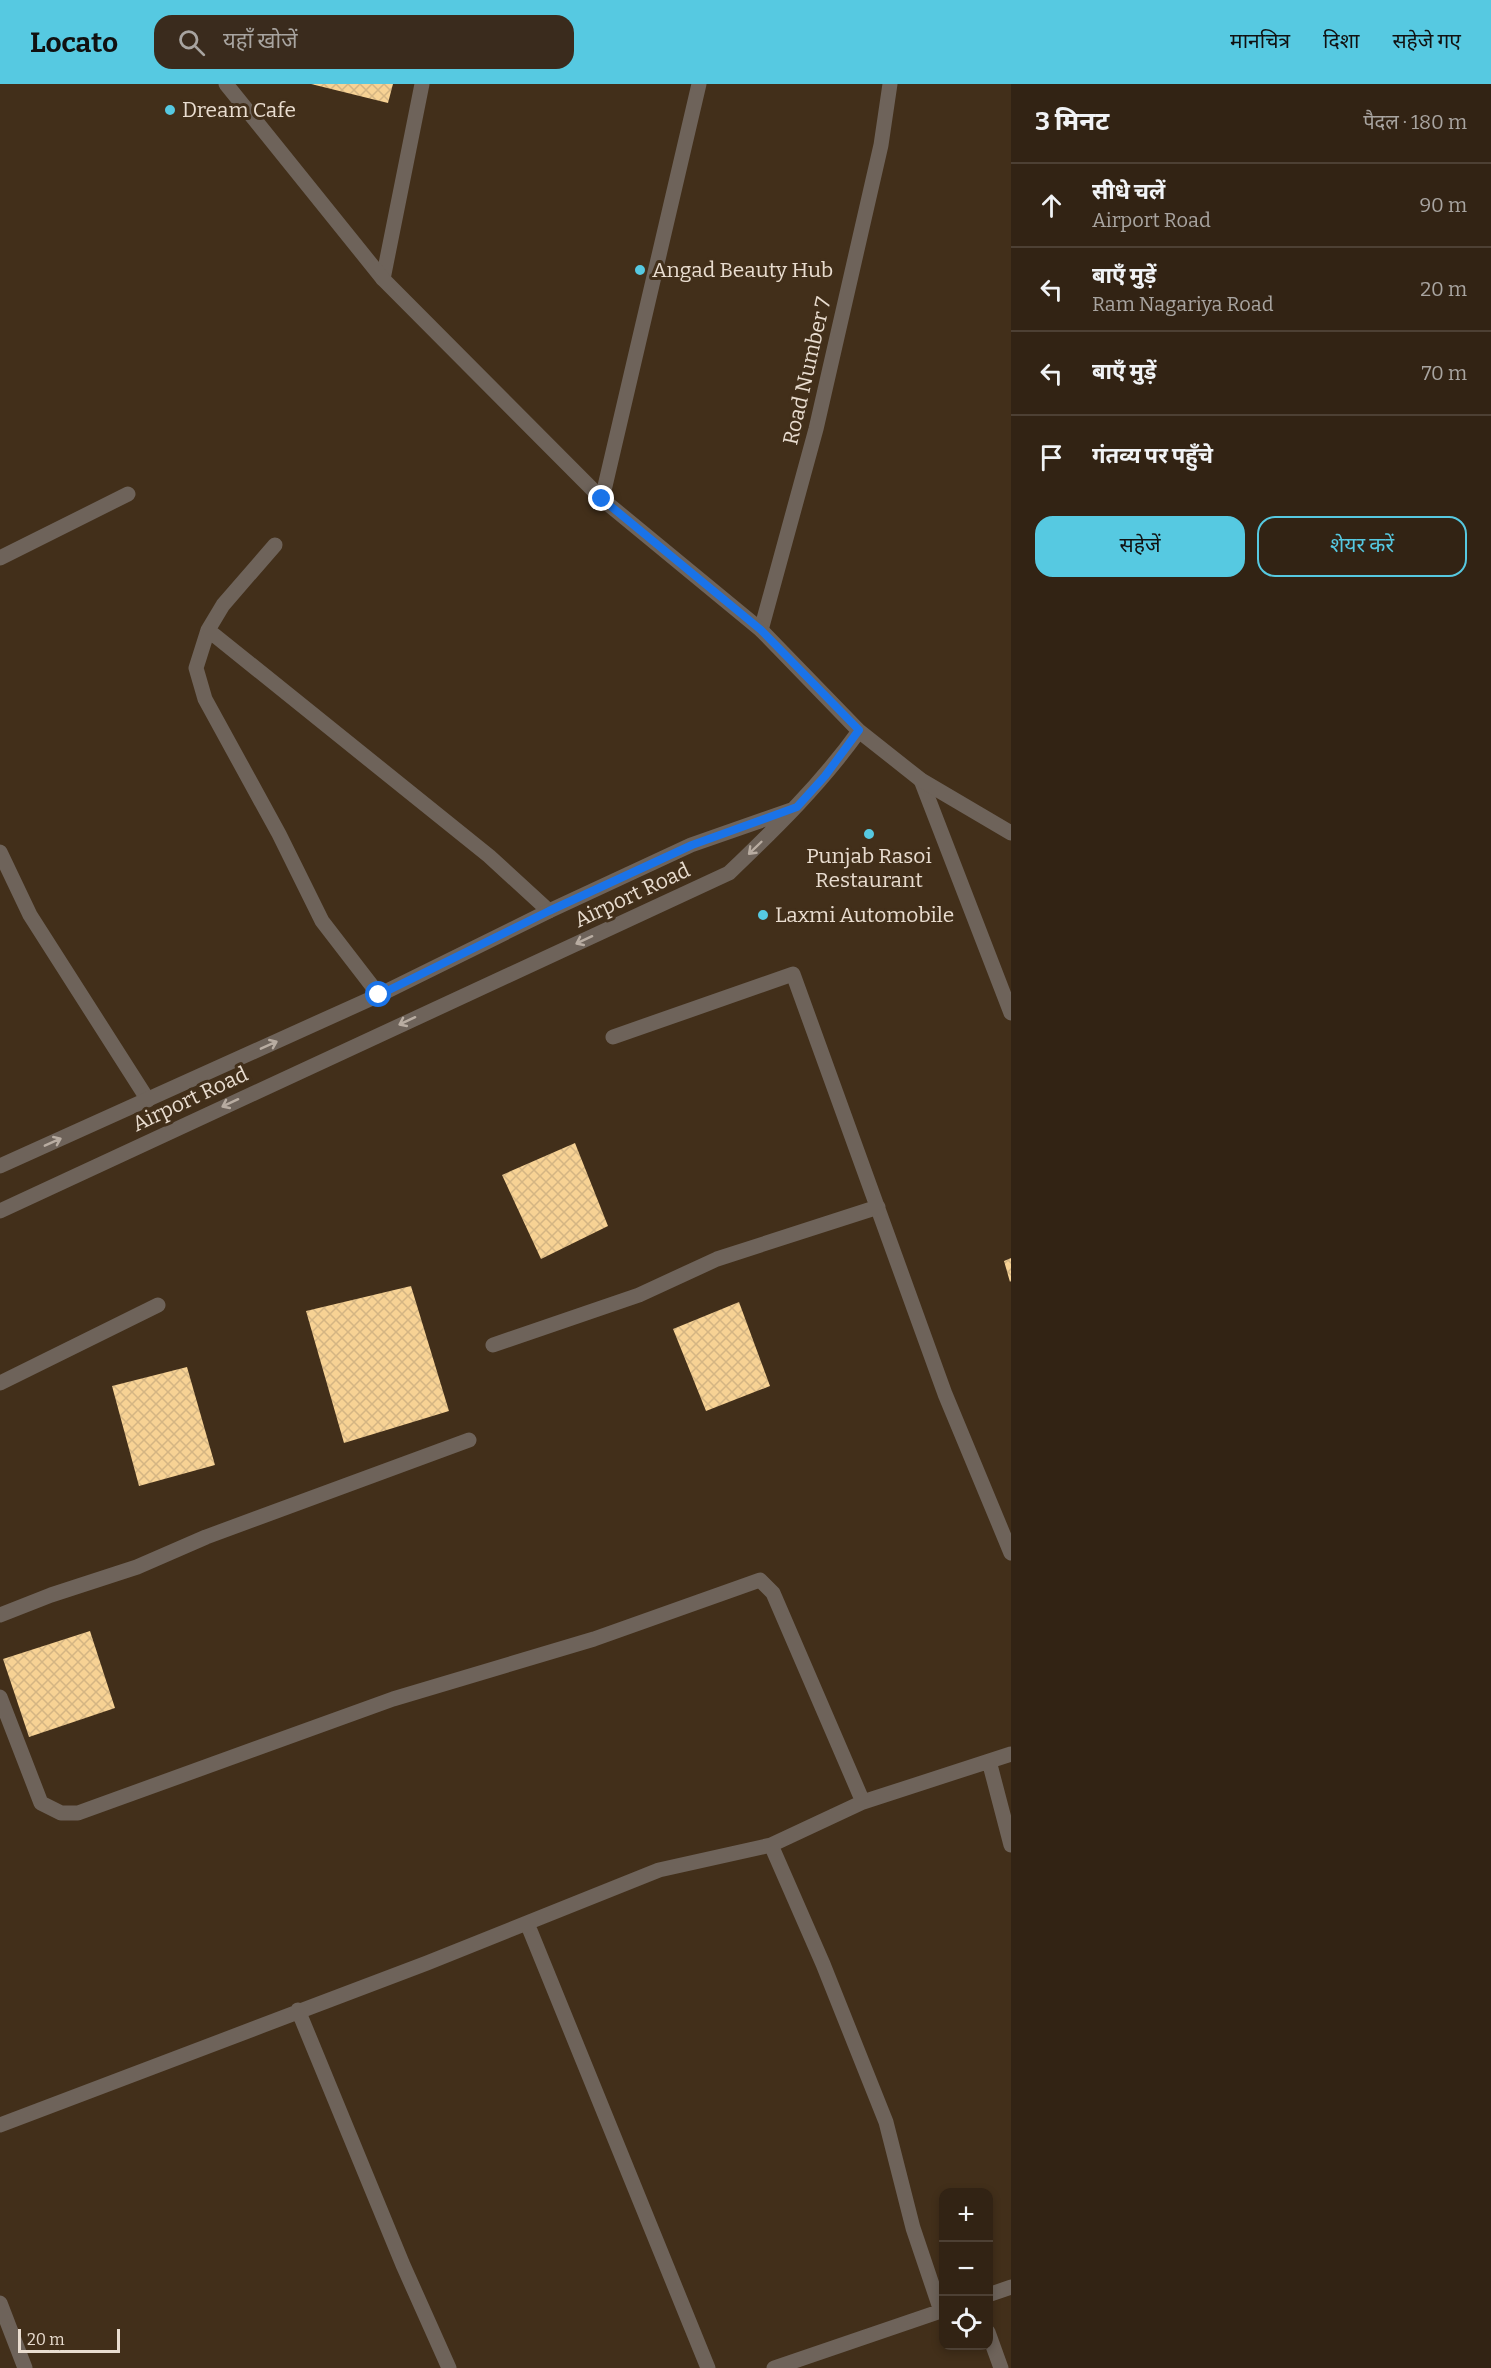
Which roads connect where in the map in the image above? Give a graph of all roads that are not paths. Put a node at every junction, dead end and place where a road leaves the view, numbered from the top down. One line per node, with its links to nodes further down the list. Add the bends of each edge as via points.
1 (226, 84): 5 (street)
2 (422, 84): 5 (street)
3 (699, 84): 7 (street)
4 (890, 84): 11 (street, Road Number 7, via 881,145 816,429)
5 (383, 279): 7 (street)
6 (128, 494): 9 (street)
7 (602, 499): 11 (street)
8 (275, 544): 10 (street, via 223,605)
9 (0, 558)
10 (208, 630): 17 (street, via 489,855); 18 (street, via 196,668 205,699 322,921)
11 (761, 630): 12 (street)
12 (859, 730): 13 (street); 14 (street)
13 (921, 780): 15 (street); 19 (street)
14 (797, 807): 17 (street, Airport Road, via 692,845); 24 (street, Airport Road, one-way to 24, via 729,873)
15 (1011, 833)
16 (0, 852): 21 (street, via 30,915)
17 (549, 911): 18 (street, Airport Road)
18 (379, 995): 21 (street, Airport Road, one-way to 18)
19 (1011, 1013)
20 (613, 1037): 23 (street, via 793,974)
21 (148, 1100): 22 (street, Airport Road, one-way to 21)
22 (0, 1166)
23 (878, 1207): 26 (street, via 738,1251 639,1295); 29 (street, via 945,1394)
24 (0, 1211)
25 (158, 1305): 27 (street)
26 (493, 1345)
27 (0, 1383)
28 (469, 1440): 30 (street)
29 (1011, 1553)
30 (0, 1615)
31 (0, 1697): 34 (street, via 41,1803 61,1813 78,1813 393,1699 594,1639 760,1580 773,1593)
32 (1011, 1754): 33 (street)
33 (988, 1761): 34 (street); 36 (street)
34 (863, 1802): 35 (street)
35 (771, 1845): 37 (street, via 659,1870); 42 (street, via 886,2122 913,2228)
36 (1011, 1845)
37 (527, 1923): 38 (street); 48 (street)
38 (298, 2010): 39 (street); 47 (street)
39 (0, 2125)
40 (1011, 2287): 41 (street)
41 (993, 2293)
42 (939, 2299)
43 (0, 2304): 46 (street)
44 (939, 2311): 49 (street)
45 (993, 2346): 50 (street)
46 (25, 2368)
47 (449, 2368)
48 (708, 2368)
49 (774, 2368)
50 (1001, 2368)

